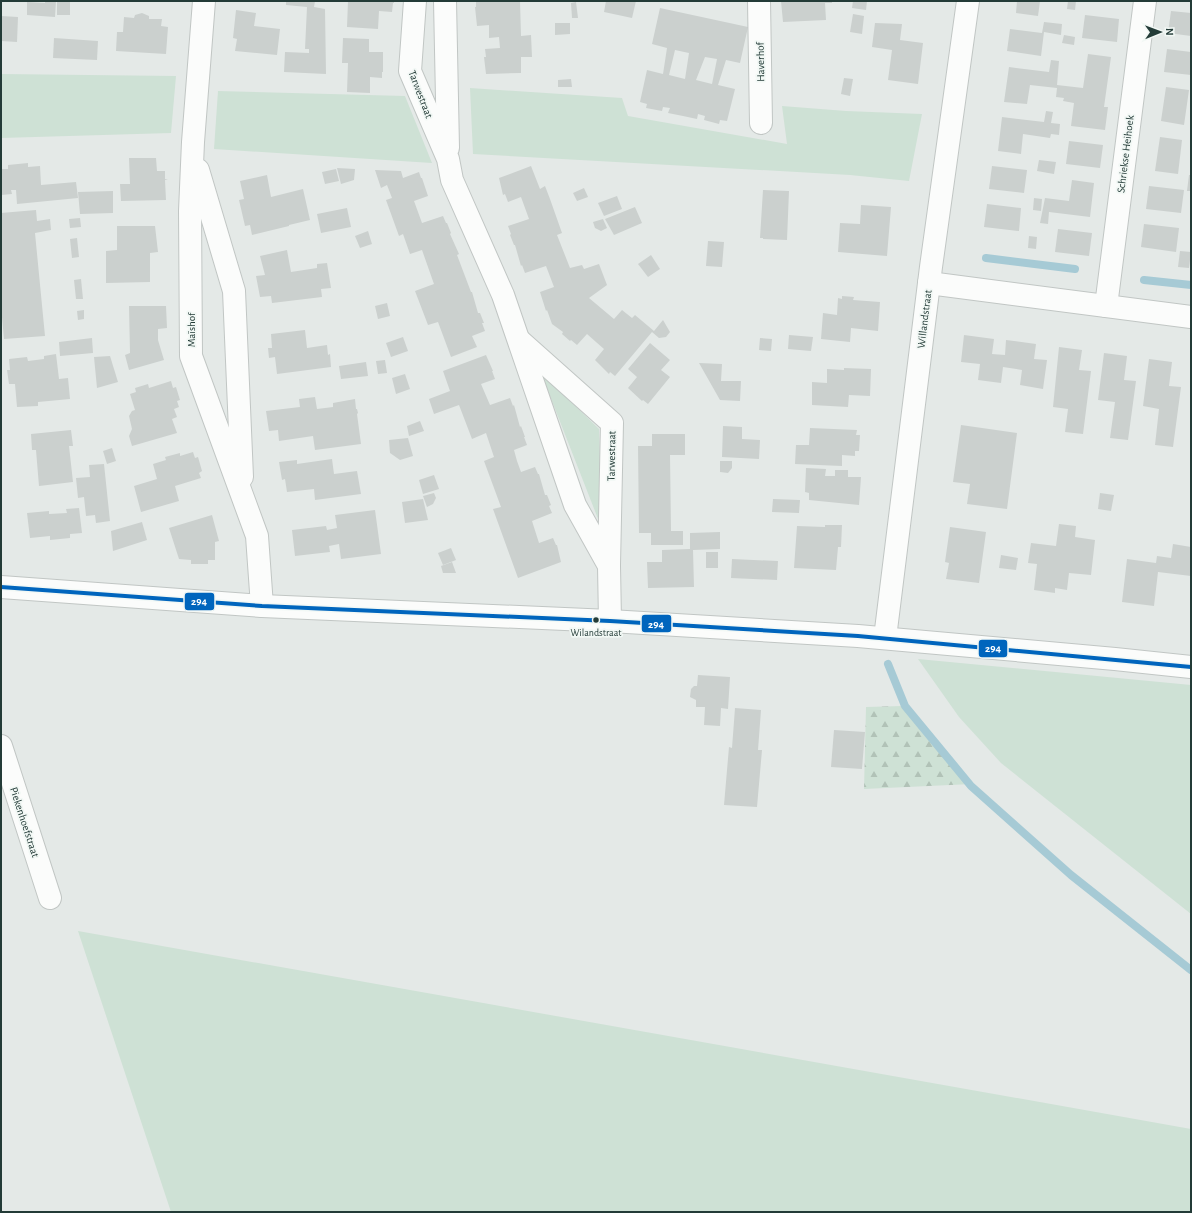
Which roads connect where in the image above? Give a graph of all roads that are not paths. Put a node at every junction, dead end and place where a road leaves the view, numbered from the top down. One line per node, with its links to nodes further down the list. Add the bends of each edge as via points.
1 (204, 1): 8 (street, Maïshof)
2 (415, 1): 9 (street, Tarwestraat, via 410,71)
3 (445, 1): 9 (street, Tarwestraat)
4 (759, 1): 7 (street, Haverhof)
5 (968, 1): 10 (street, Willandstraat)
6 (1145, 1): 11 (street, Schriekse Heihoek)
7 (761, 123)
8 (193, 154): 14 (street, Maïshof, via 234,291); 14 (street, Maïshof, via 190,211 191,356)
9 (448, 159): 13 (street, Tarwestraat, via 452,180 503,295)
10 (929, 283): 11 (street); 19 (street, Willandstraat)
11 (1106, 306): 12 (street)
12 (1191, 318)
13 (519, 340): 15 (street, Tarwestraat, via 575,505); 15 (street, Tarwestraat, via 612,423)
14 (243, 498): 17 (street, Maïshof, via 257,536)
15 (610, 566): 18 (street, Tarwestraat)
16 (1, 587): 17 (street)
17 (262, 606): 18 (street)
18 (610, 622): 19 (street)
19 (885, 638): 20 (street)
20 (1191, 667)
21 (1, 746): 22 (street, Piekenhoefstraat)
22 (50, 898)

